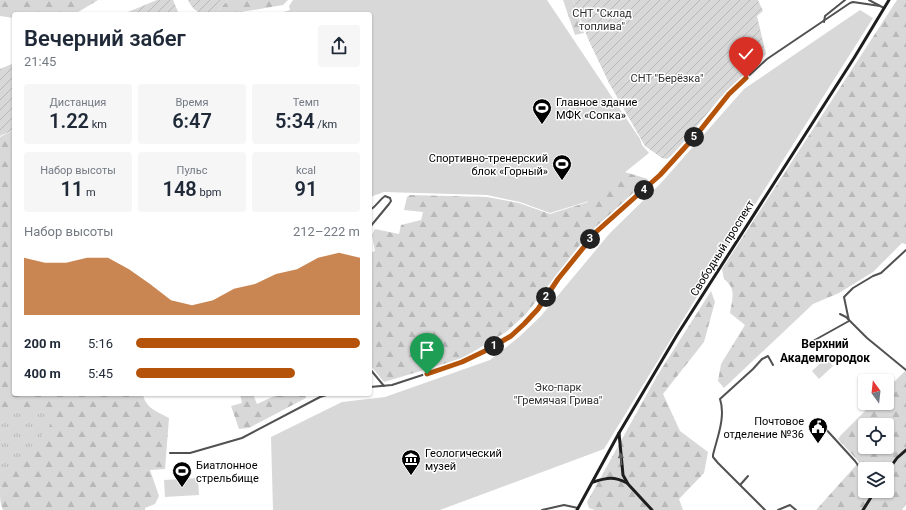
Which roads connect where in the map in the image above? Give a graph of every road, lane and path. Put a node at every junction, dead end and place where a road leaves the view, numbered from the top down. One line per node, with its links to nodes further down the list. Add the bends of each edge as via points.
1 (845, 0): 5 (street); 8 (street, via 825,16)
2 (868, 0): 6 (street)
3 (889, 0): 7 (main road, Свободный проспект)
4 (854, 1): 5 (street); 6 (street)
5 (850, 3): 8 (street)
6 (880, 6): 7 (street)
7 (884, 8): 22 (main road, Свободный проспект, via 677,335)
8 (824, 22): 18 (street, via 767,59 729,94 660,175 596,232 558,279 538,309 511,336 462,362)
9 (372, 209): 10 (street, via 383,197 390,198 389,204)
10 (372, 225)
11 (906, 250): 13 (street, via 881,274 873,276 845,294 844,302)
12 (840, 314): 13 (street)
13 (850, 321): 14 (street); 16 (street)
14 (813, 341)
15 (773, 365): 30 (street, via 768,356 764,357 720,399 721,418 713,457)
16 (906, 370)
17 (372, 372): 18 (street)
18 (384, 386): 19 (street)
19 (372, 387)
20 (323, 396): 24 (street, via 242,438 190,453)
21 (823, 426): 26 (street)
22 (619, 433): 28 (main road, Свободный проспект); 29 (main road, one-way to 22, via 622,472)
23 (906, 450): 25 (main road)
24 (170, 453)
25 (894, 462)
26 (858, 465)
27 (748, 476): 30 (street)
28 (593, 482): 29 (main road, via 609,478); 32 (main road, Свободный проспект)
29 (628, 484): 34 (main road)
30 (740, 484): 35 (street)
31 (871, 498): 38 (main road)
32 (578, 509): 33 (street, via 564,505)
33 (542, 510)
34 (652, 510)
35 (765, 510)
36 (778, 510): 37 (street, via 790,505)
37 (796, 510)
38 (863, 510)

